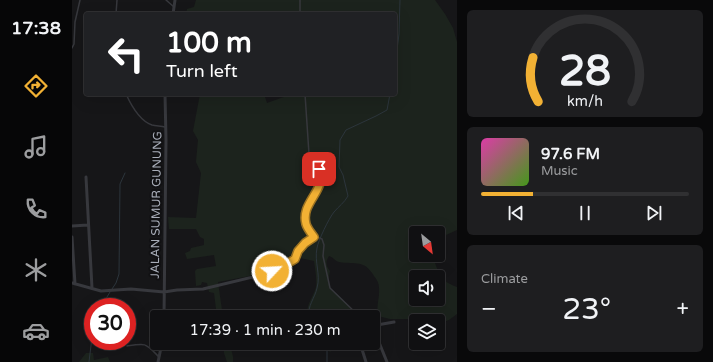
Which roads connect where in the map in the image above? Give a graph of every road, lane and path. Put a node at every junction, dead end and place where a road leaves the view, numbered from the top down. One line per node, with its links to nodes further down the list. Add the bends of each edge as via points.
1 (80, 0): 10 (lane)
2 (117, 0): 7 (lane)
3 (166, 0): 6 (lane)
4 (175, 0): 6 (street)
5 (300, 0): 9 (lane)
6 (174, 7): 8 (street)
7 (116, 12)
8 (173, 12)
9 (300, 12)
10 (72, 48)
11 (127, 96): 14 (lane, via 146,122)
12 (165, 96): 14 (street, JALAN SUMUR GUNUNG)
13 (305, 96): 19 (lane, via 309,154 321,173 320,188 306,207 306,223)
14 (166, 127): 23 (street, JALAN SUMUR GUNUNG)
15 (86, 177): 16 (street)
16 (88, 225): 17 (street); 22 (street)
17 (72, 226)
18 (72, 237): 21 (street)
19 (314, 237): 20 (lane); 25 (lane, via 322,239 324,245 323,256 330,288)
20 (305, 243): 23 (street, via 295,259 277,270 203,289)
21 (74, 284): 22 (street)
22 (92, 288): 23 (street)
23 (164, 292): 24 (street, JALAN SUMUR GUNUNG)
24 (164, 310)
25 (353, 310)
26 (394, 322): 27 (street)
27 (380, 324)
28 (136, 346): 32 (lane, via 149,346)
29 (380, 347): 33 (street)
30 (160, 350): 32 (street)
31 (362, 350): 35 (street)
32 (159, 357): 34 (street)
33 (386, 361): 36 (street)
34 (158, 362)
35 (366, 362)
36 (380, 362)

